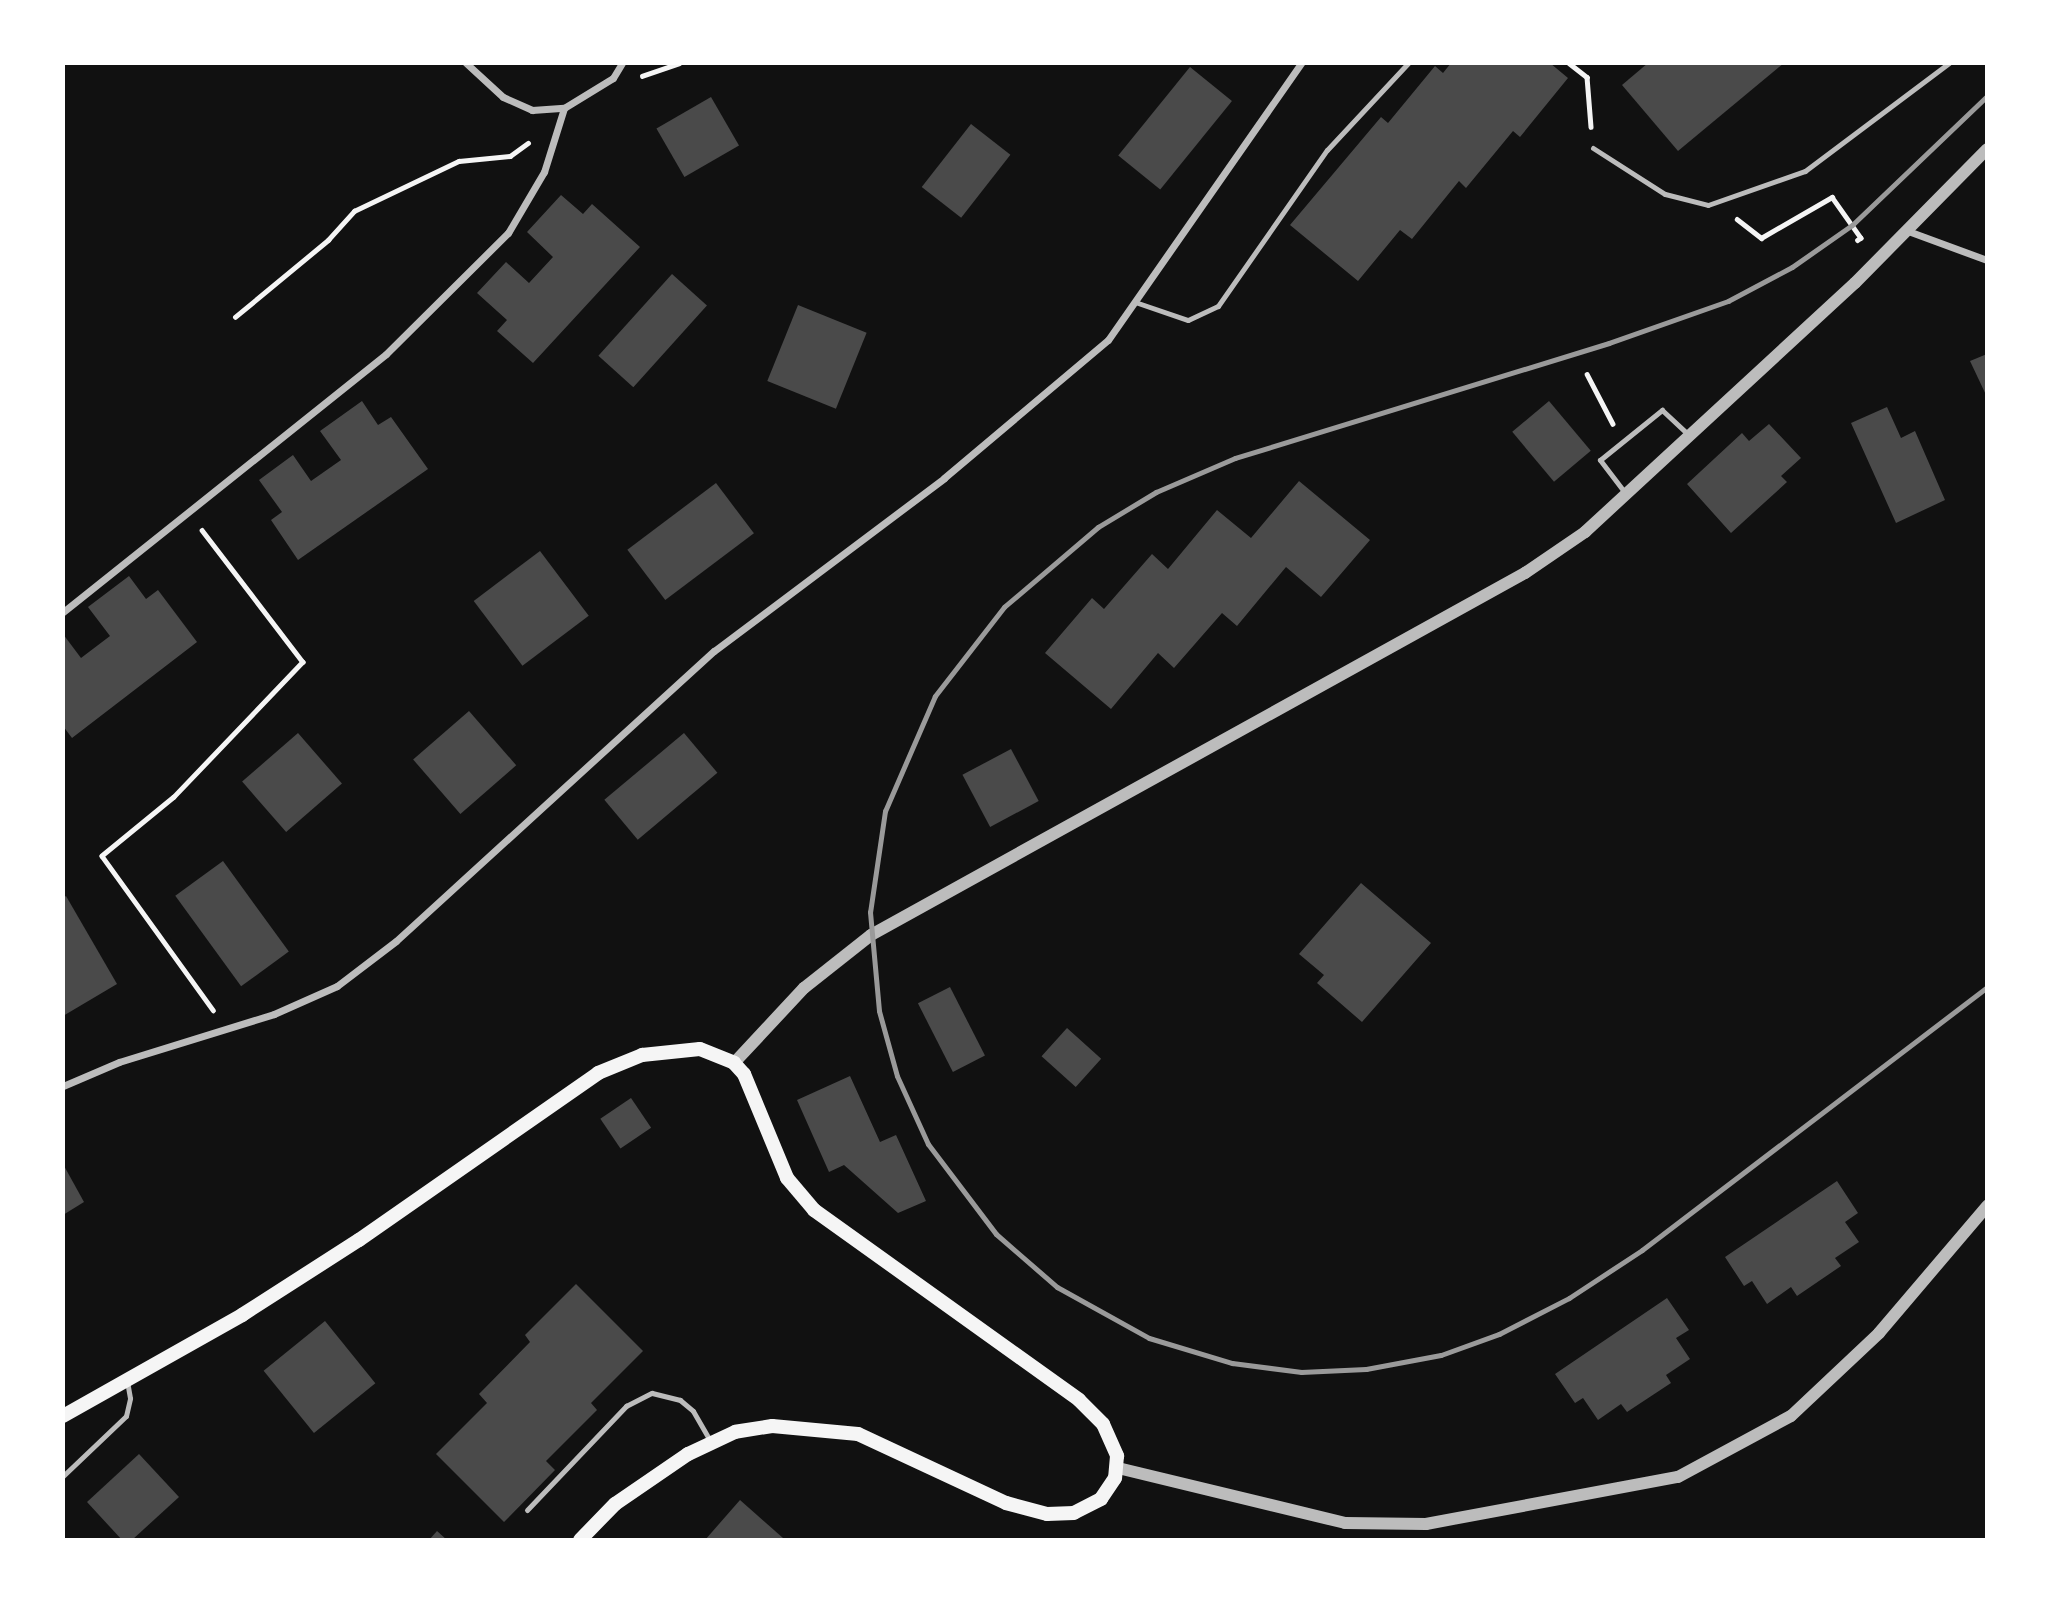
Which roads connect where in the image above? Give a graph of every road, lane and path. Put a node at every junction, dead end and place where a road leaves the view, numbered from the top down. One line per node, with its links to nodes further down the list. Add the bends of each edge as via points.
1 (466, 63): 10 (street, via 503,97 532,110)
2 (679, 63): 9 (path, via 637,78)
3 (689, 63): 4 (path)
4 (879, 63)
5 (1301, 63): 18 (street)
6 (1408, 63): 18 (lane, via 1327,150 1218,306 1188,320)
7 (1569, 63): 12 (path, via 1587,77)
8 (1949, 63): 14 (lane, via 1805,172)
9 (621, 65): 10 (street, via 613,78)
10 (564, 108): 25 (street, via 544,172 508,233 386,354)
11 (531, 141): 19 (path, via 510,156 459,161 354,211 328,240)
12 (1592, 148): 14 (lane, via 1665,194)
13 (1987, 149): 15 (street)
14 (1708, 205): 16 (path, via 1756,229 1761,238 1832,197 1861,238)
15 (1908, 231): 17 (street); 21 (street)
16 (1852, 245)
17 (1987, 260)
18 (1135, 302): 28 (street, via 1108,340 944,478 714,651 396,941 337,986 274,1014 119,1062)
19 (235, 317)
20 (1587, 374): 22 (path)
21 (1690, 436): 22 (lane, via 1662,410); 23 (street)
22 (1623, 443): 23 (lane, via 1600,460)
23 (1627, 495): 27 (street, via 1586,532 1525,573 871,936 804,988)
24 (201, 529): 26 (path, via 303,662 174,797 103,856)
25 (63, 612)
26 (210, 1003)
27 (734, 1063): 30 (main road, via 700,1049 667,1050 616,1064 359,1240); 33 (main road, via 754,1093 768,1138 799,1194 833,1226 1079,1400 1113,1439)
28 (63, 1086)
29 (1987, 1206): 33 (street, via 1879,1333 1791,1416 1678,1477 1426,1524 1345,1524)
30 (127, 1381): 31 (main road); 34 (lane, via 126,1416)
31 (63, 1416)
32 (710, 1441): 33 (main road, via 772,1426 858,1434 1006,1503 1047,1514 1074,1513 1092,1506 1110,1489); 35 (lane, via 693,1411 680,1400 652,1393 626,1406); 36 (main road, via 615,1504)
33 (1118, 1468)
34 (63, 1476)
35 (527, 1510)
36 (580, 1540)

